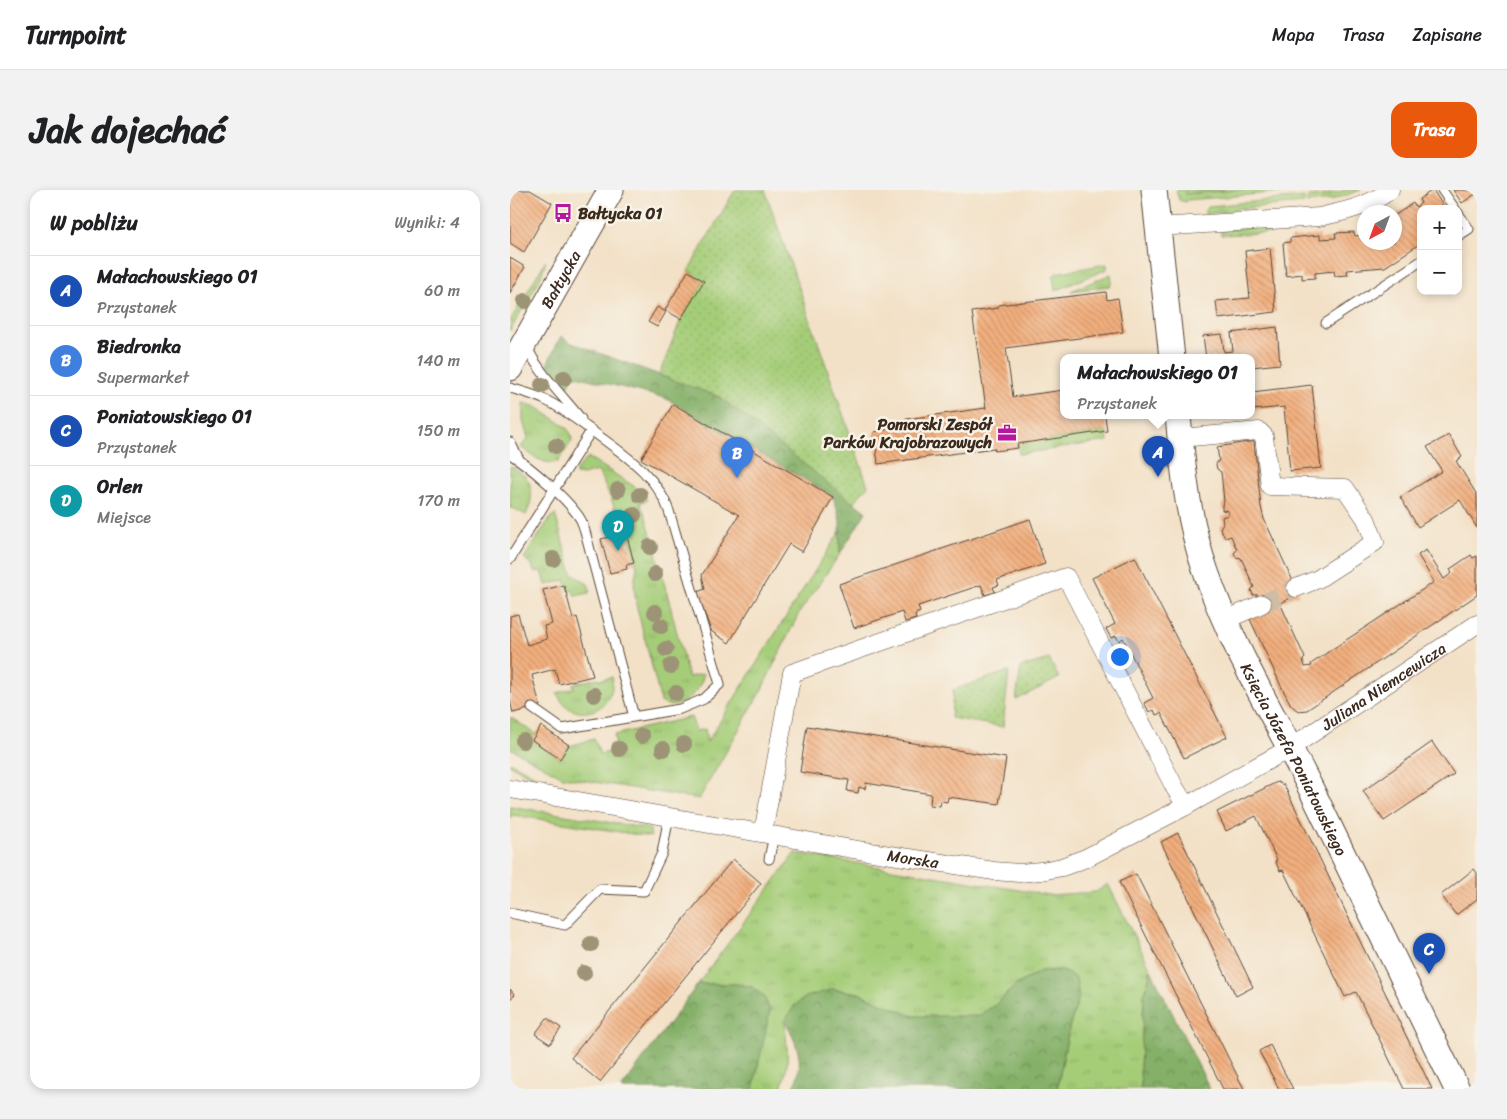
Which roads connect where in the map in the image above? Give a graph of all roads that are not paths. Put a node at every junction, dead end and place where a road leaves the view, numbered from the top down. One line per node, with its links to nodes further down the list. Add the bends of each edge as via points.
1 (611, 190): 11 (street, Bałtycka)
2 (1154, 190): 7 (street)
3 (1390, 190): 7 (street, via 1366,204 1319,217)
4 (1442, 190): 5 (lane)
5 (1452, 205)
6 (1462, 219): 8 (lane, via 1469,229)
7 (1157, 227): 12 (street)
8 (1462, 233)
9 (1417, 264): 10 (lane)
10 (1326, 323)
11 (526, 340): 13 (street, Bałtycka); 16 (lane, via 528,351 537,364)
12 (1172, 354)
13 (510, 368)
14 (510, 388): 16 (lane, via 545,399)
15 (1179, 427): 22 (street, via 1260,431 1264,436 1270,486 1345,488 1366,519 1375,542 1318,579); 24 (street, Księcia Józefa Poniatowskiego, via 1195,536)
16 (591, 430): 20 (lane); 27 (lane, via 640,467 665,501 720,684 694,705)
17 (510, 442): 19 (lane)
18 (510, 454): 19 (lane)
19 (519, 459): 20 (lane)
20 (554, 490): 21 (lane); 27 (lane, via 575,512 586,535)
21 (510, 559)
22 (1296, 588)
23 (1262, 604): 24 (street)
24 (1225, 620): 28 (street, Księcia Józefa Poniatowskiego)
25 (1477, 624): 28 (street, Juliana Niemcewicza)
26 (532, 708): 27 (lane, via 562,729)
27 (634, 717)
28 (1290, 748): 30 (street, Morska); 35 (street, Księcia Józefa Poniatowskiego)
29 (510, 788): 31 (street, Morska)
30 (1186, 806): 32 (street, Morska, via 1073,864 1026,872 994,871); 32 (street, via 1066,577 792,673)
31 (669, 816): 32 (street, Morska); 34 (lane, via 662,854 644,891 600,889 565,924)
32 (768, 834): 33 (lane)
33 (769, 858)
34 (510, 913)
35 (1457, 1089)

